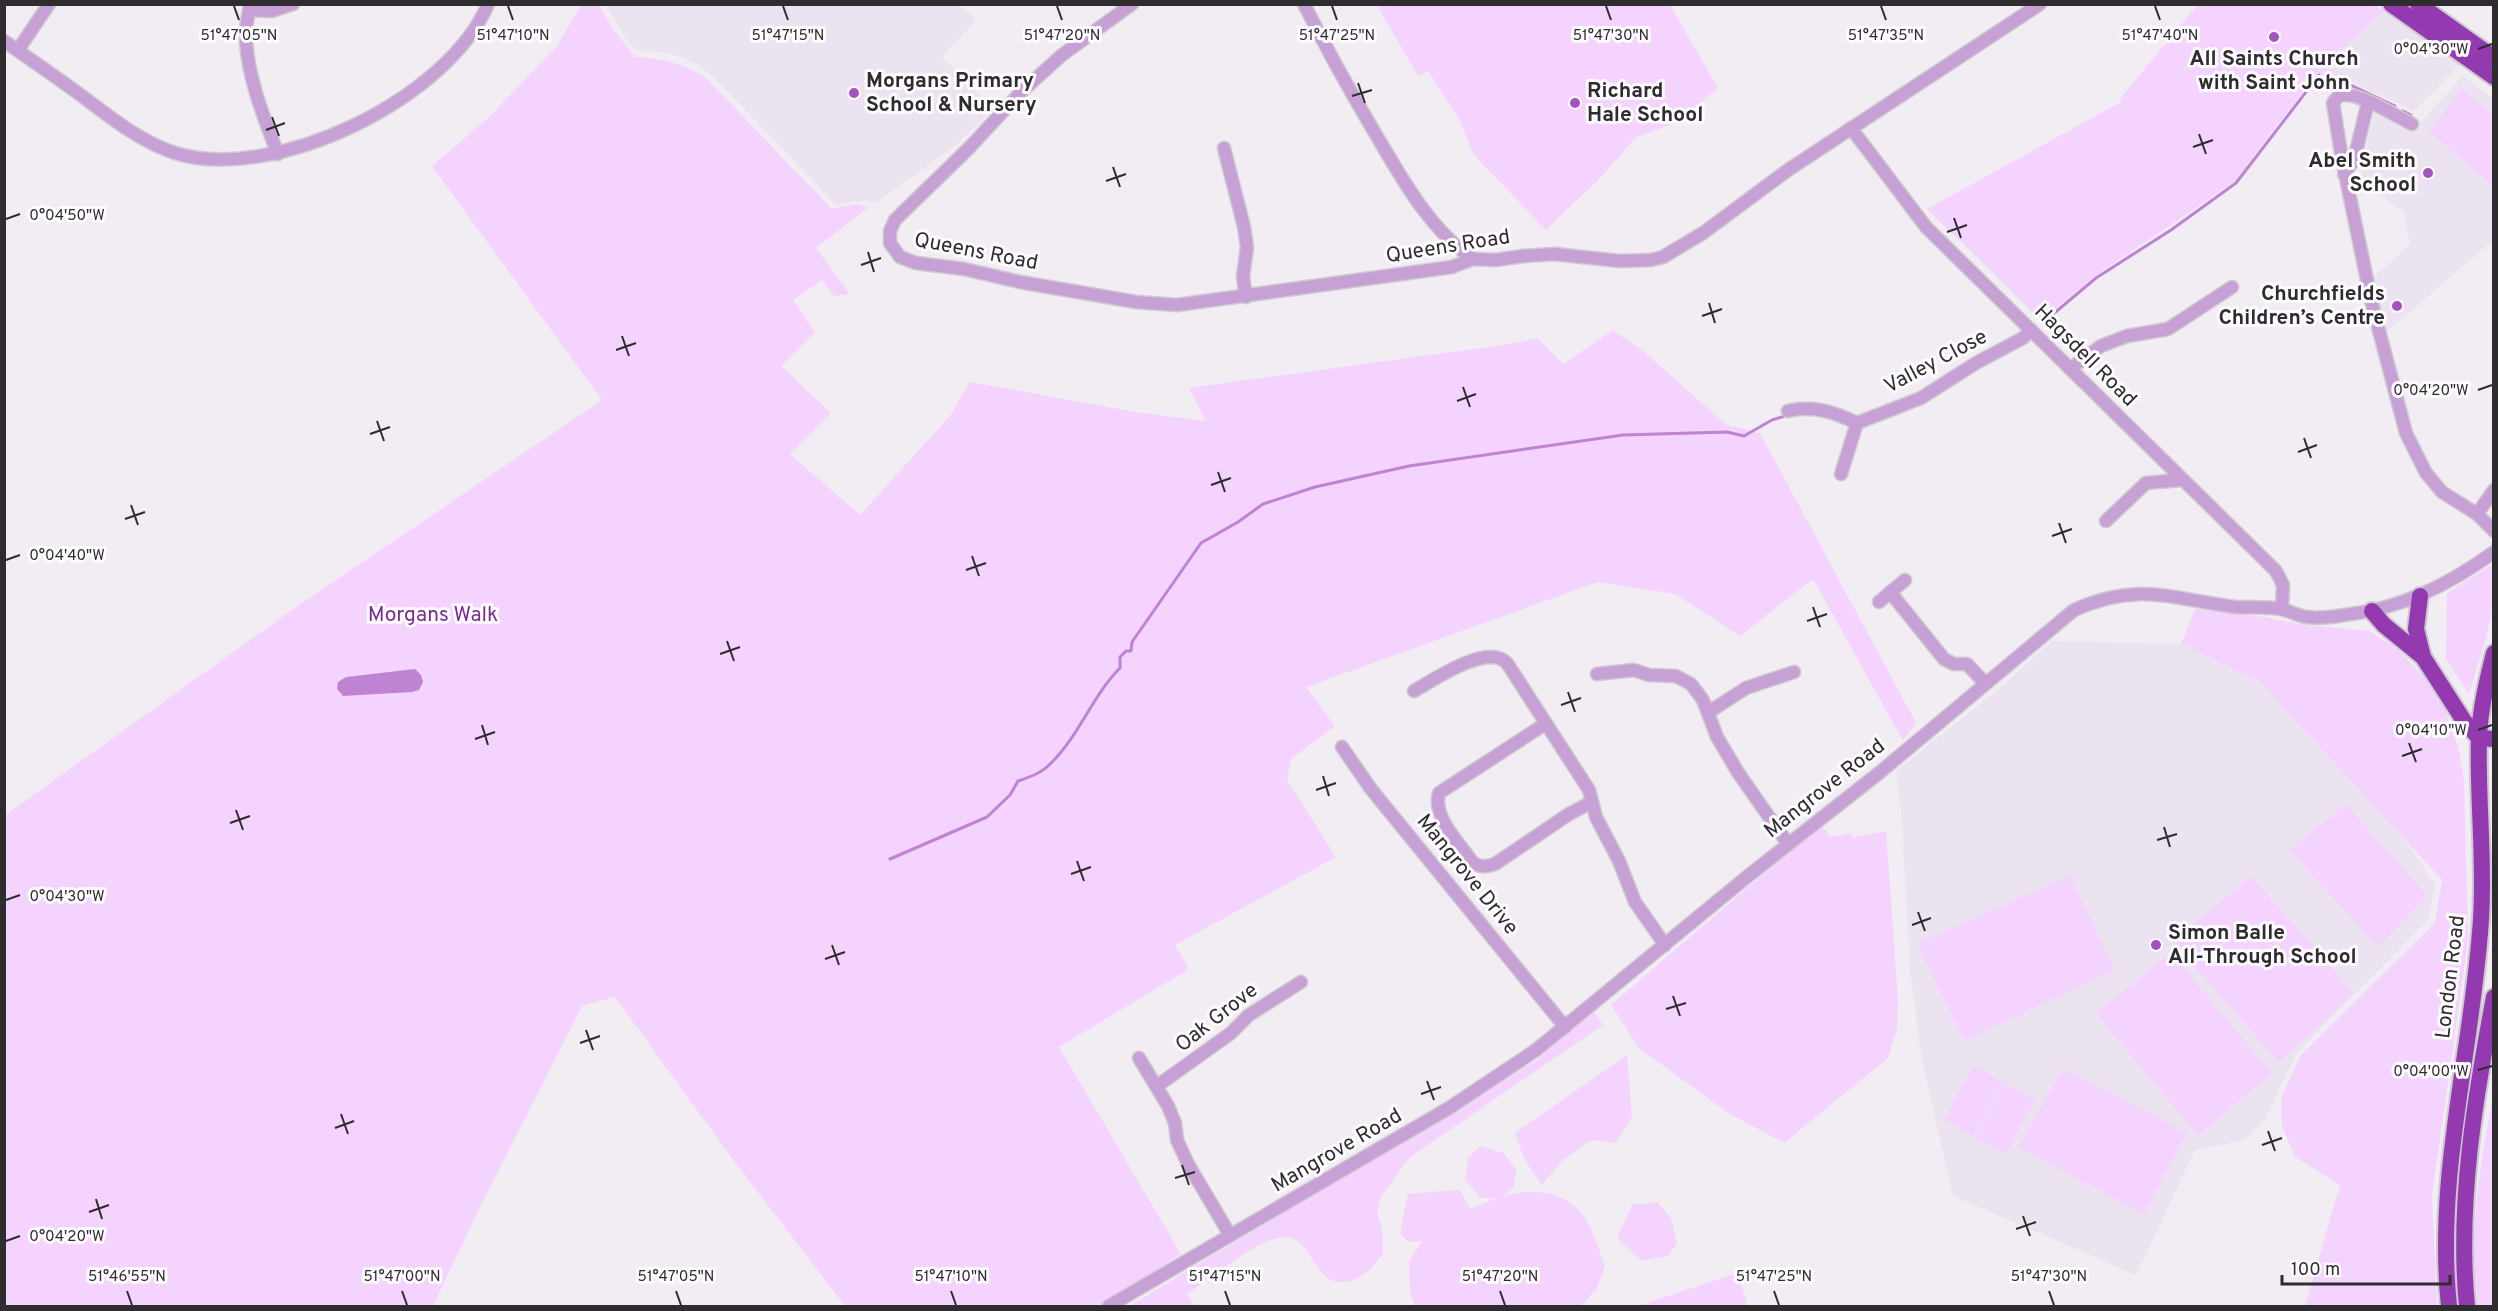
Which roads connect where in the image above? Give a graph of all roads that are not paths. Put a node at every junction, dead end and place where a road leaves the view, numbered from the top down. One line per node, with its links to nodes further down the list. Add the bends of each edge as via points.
1 (49, 4): 11 (street)
2 (294, 4): 9 (street, via 271,11)
3 (488, 4): 18 (street, via 461,46 404,95 335,135)
4 (1132, 4): 22 (street, Queens Road, via 1041,72 895,220 889,237 893,249 900,257 916,262 1136,302 1177,305)
5 (1304, 4): 20 (street, via 1394,165 1444,233)
6 (2040, 4): 16 (street, Queens Road)
7 (2391, 4): 13 (highway)
8 (2418, 4): 12 (highway)
9 (250, 7): 18 (street, via 246,32 250,61)
10 (4, 41): 11 (street)
11 (18, 50): 18 (street, via 157,146 213,160)
12 (2493, 58)
13 (2493, 77)
14 (2368, 102): 15 (street); 19 (street, via 2354,160); 19 (street, via 2344,94 2332,103)
15 (2412, 124)
16 (1851, 128): 20 (street, Queens Road, via 1663,257 1635,261 1554,254); 23 (street, Hagsdell Road, via 1926,226)
17 (1224, 148): 22 (street, via 1244,227)
18 (278, 154)
19 (2344, 174): 30 (street, via 2394,393 2413,450 2442,492)
20 (1473, 259): 22 (street, Queens Road, via 1452,267)
21 (2232, 287): 24 (street, via 2168,330 2127,336 2101,346)
22 (1246, 297)
23 (2031, 330): 24 (street, Hagsdell Road); 26 (street, Valley Close, via 1921,398)
24 (2070, 369): 28 (street, Hagsdell Road)
25 (1788, 411): 26 (street, via 1816,408)
26 (1857, 423): 27 (street)
27 (1841, 474)
28 (2181, 480): 31 (street, via 2146,483); 38 (street, Hagsdell Road, via 2280,576)
29 (2493, 490): 30 (street)
30 (2477, 514): 32 (street)
31 (2106, 521)
32 (2493, 531)
33 (2493, 552): 36 (street, Mangrove Road)
34 (1905, 580): 35 (street)
35 (1890, 592): 37 (street); 44 (street, via 1944,659 1967,664)
36 (2420, 596): 39 (street, Mangrove Road); 41 (highway, via 2416,629)
37 (1879, 602)
38 (2282, 609): 39 (street, Mangrove Road, via 2307,617); 44 (street, Mangrove Road, via 2236,607 2172,595 2112,597 2074,610)
39 (2372, 611): 41 (highway)
40 (2493, 653): 48 (highway, London Road, via 2486,682)
41 (2423, 657): 48 (highway, via 2464,721)
42 (1794, 672): 46 (street, via 1746,688)
43 (1597, 674): 46 (street, via 1634,670 1676,676 1697,691)
44 (1985, 683): 51 (street, Mangrove Road)
45 (1414, 691): 47 (street, via 1461,665 1496,656 1507,663)
46 (1709, 712): 51 (street, via 1717,737 1736,769)
47 (1545, 724): 50 (street, via 1589,790); 50 (street, via 1439,793 1439,814 1473,863 1487,867)
48 (2486, 738): 62 (highway, London Road, via 2481,920 2447,1184)
49 (1342, 747): 55 (street, Mangrove Drive, via 1371,789)
50 (1592, 802): 52 (street, via 1635,902)
51 (1788, 844): 52 (street, Mangrove Road)
52 (1665, 945): 55 (street, Mangrove Road)
53 (1301, 982): 59 (street, Oak Grove)
54 (2493, 996): 56 (highway, London Road)
55 (1565, 1027): 60 (street, Mangrove Road, via 1459,1102)
56 (2490, 1039): 58 (highway, London Road)
57 (1139, 1058): 59 (street)
58 (2488, 1066): 63 (highway, London Road, via 2466,1190)
59 (1157, 1086): 60 (street, via 1172,1115 1182,1152)
60 (1230, 1235): 61 (street, Mangrove Road)
61 (1109, 1306)
62 (2449, 1306)
63 (2467, 1306)

